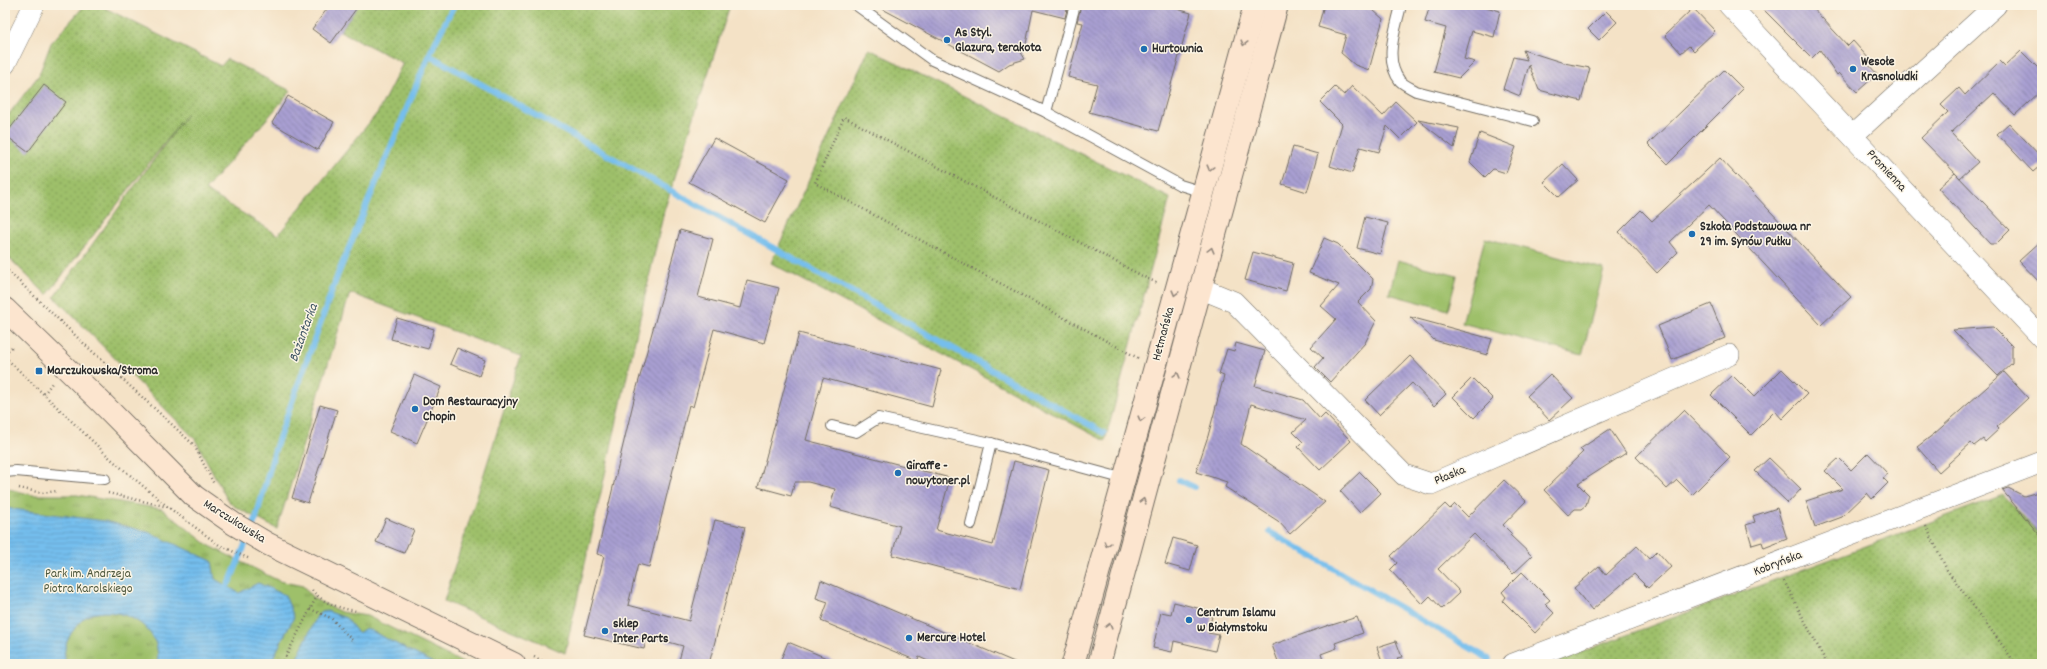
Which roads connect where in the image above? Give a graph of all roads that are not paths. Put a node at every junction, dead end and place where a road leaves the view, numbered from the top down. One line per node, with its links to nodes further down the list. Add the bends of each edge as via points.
1 (34, 5): 9 (street)
2 (856, 5): 10 (lane, via 932,60)
3 (1075, 5): 10 (lane)
4 (1255, 5): 13 (main road, Hetmańska, one-way to 13)
5 (1277, 5): 14 (main road, Hetmańska, one-way to 5)
6 (1401, 5): 11 (lane, via 1392,48 1393,68 1401,82 1416,91)
7 (1730, 5): 12 (street, Promienna)
8 (1996, 5): 12 (street)
9 (5, 64)
10 (1046, 112): 13 (lane, via 1180,185)
11 (1533, 121)
12 (1852, 135): 16 (street, Promienna)
13 (1203, 192): 23 (main road, Hetmańska, one-way to 23)
14 (1200, 288): 17 (street, Płaska, via 1234,302 1404,475 1431,484); 27 (main road, Hetmańska, one-way to 14)
15 (5, 309): 25 (main road, Marczukowska, via 183,486 234,524 268,544)
16 (2042, 338)
17 (1729, 355)
18 (832, 426): 19 (lane, via 856,432 878,418)
19 (991, 443): 23 (lane); 24 (lane)
20 (2042, 462): 28 (street, Kobryńska)
21 (5, 472): 22 (lane)
22 (105, 479)
23 (1125, 479): 26 (main road, Hetmańska, one-way to 26)
24 (971, 524)
25 (514, 664)
26 (1073, 664)
27 (1099, 664)
28 (1513, 664)

